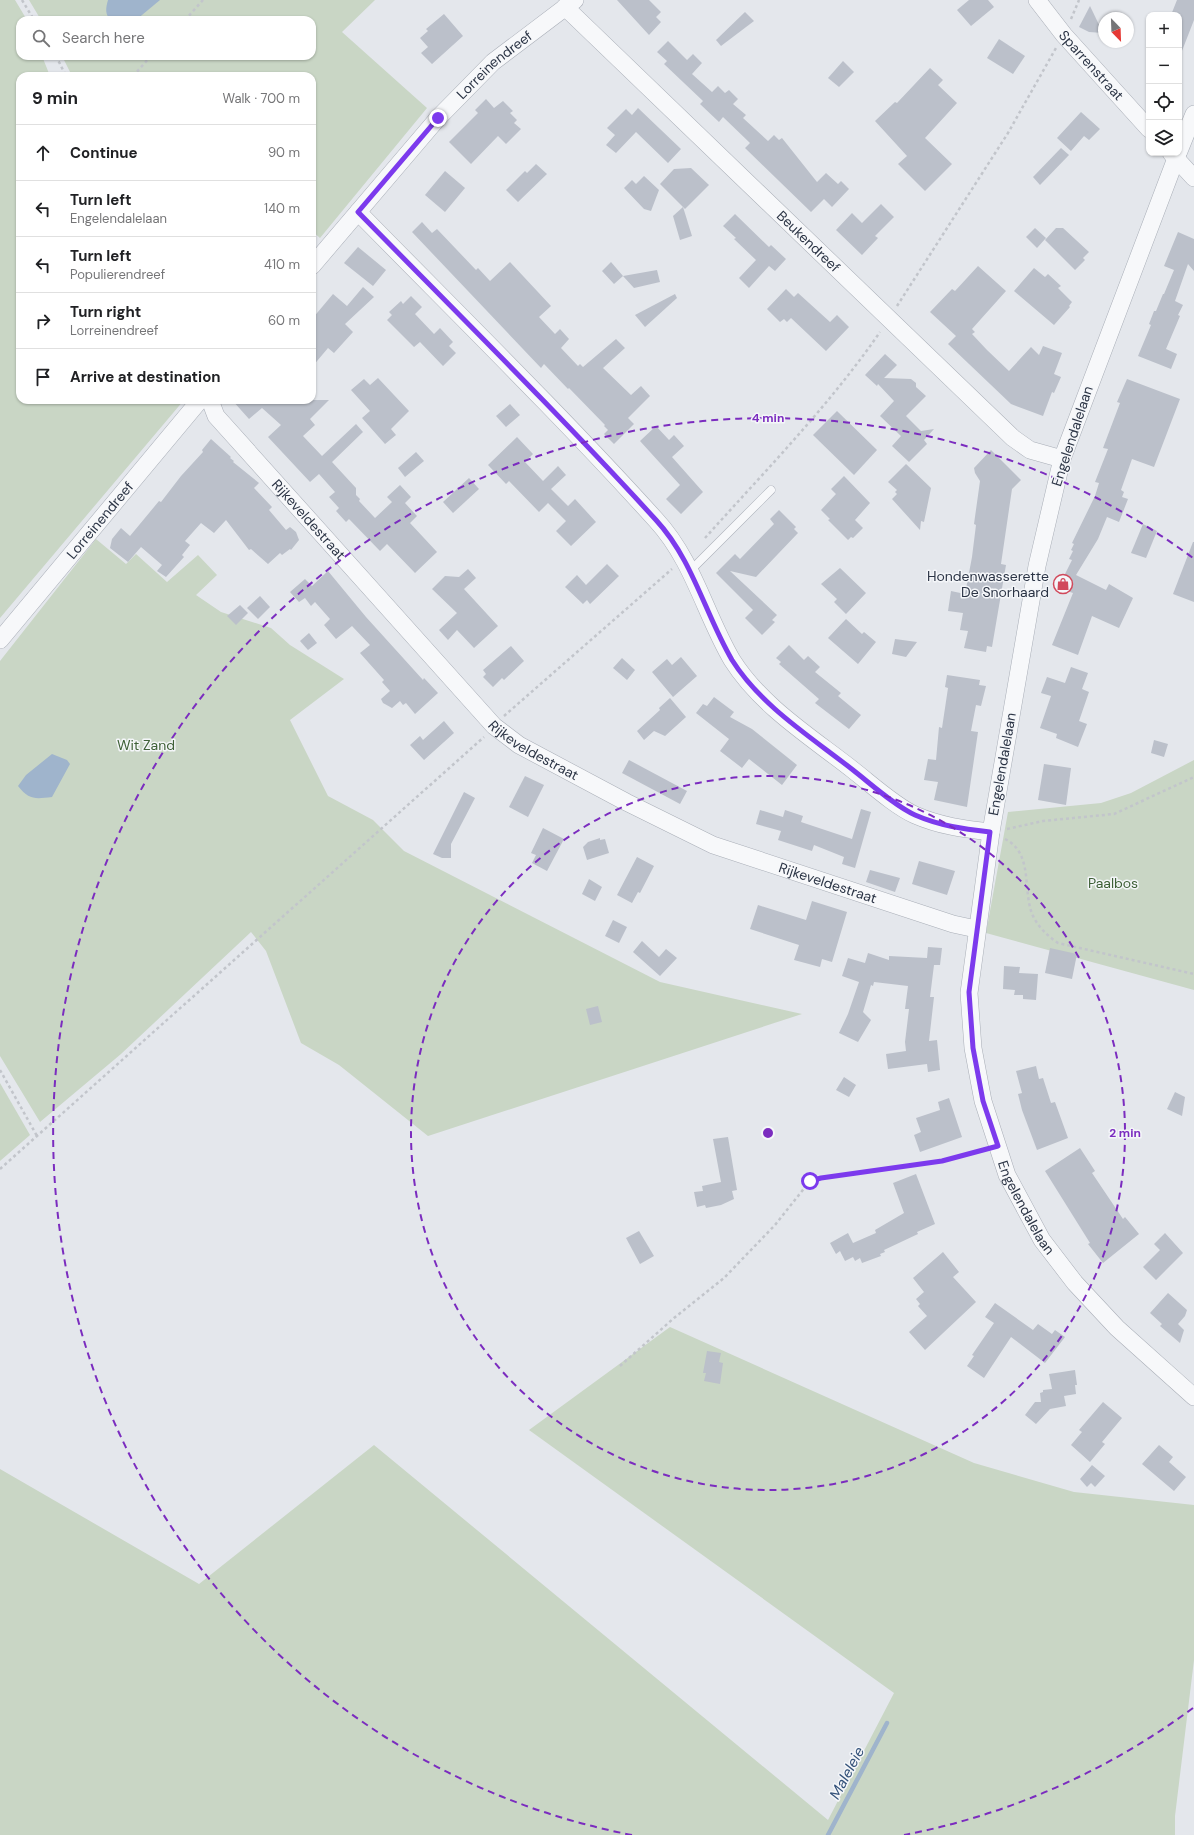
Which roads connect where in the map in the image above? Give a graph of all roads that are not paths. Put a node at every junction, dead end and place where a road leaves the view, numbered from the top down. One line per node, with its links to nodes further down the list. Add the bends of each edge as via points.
1 (1037, 0): 4 (street, Sparrenstraat, via 1064,35)
2 (570, 4): 9 (street, Lorreinendreef, via 493,62 438,118); 13 (street, Beukendreef, via 1013,438 1030,450)
3 (1194, 114): 5 (street, Engelendalelaan)
4 (1146, 126)
5 (1182, 141)
6 (1175, 156): 13 (street, Engelendalelaan)
7 (1178, 156): 8 (street)
8 (1194, 178)
9 (358, 212): 10 (street, Lorreinendreef); 15 (street, via 566,424 658,522)
10 (316, 261)
11 (197, 404): 16 (street, Lorreinendreef)
12 (212, 404): 18 (street, Rijkeveldestraat, via 216,416 494,726 519,745 712,845 946,922)
13 (1062, 459): 17 (street, Engelendalelaan, via 1037,566)
14 (771, 490): 15 (lane)
15 (687, 565): 17 (street, via 732,660 779,712 913,814 942,826)
16 (0, 640)
17 (990, 832): 18 (street, Engelendalelaan)
18 (976, 929): 19 (street, Engelendalelaan, via 969,992 973,1048 983,1101 1007,1175 1042,1240 1075,1283 1117,1328)
19 (1194, 1397)

